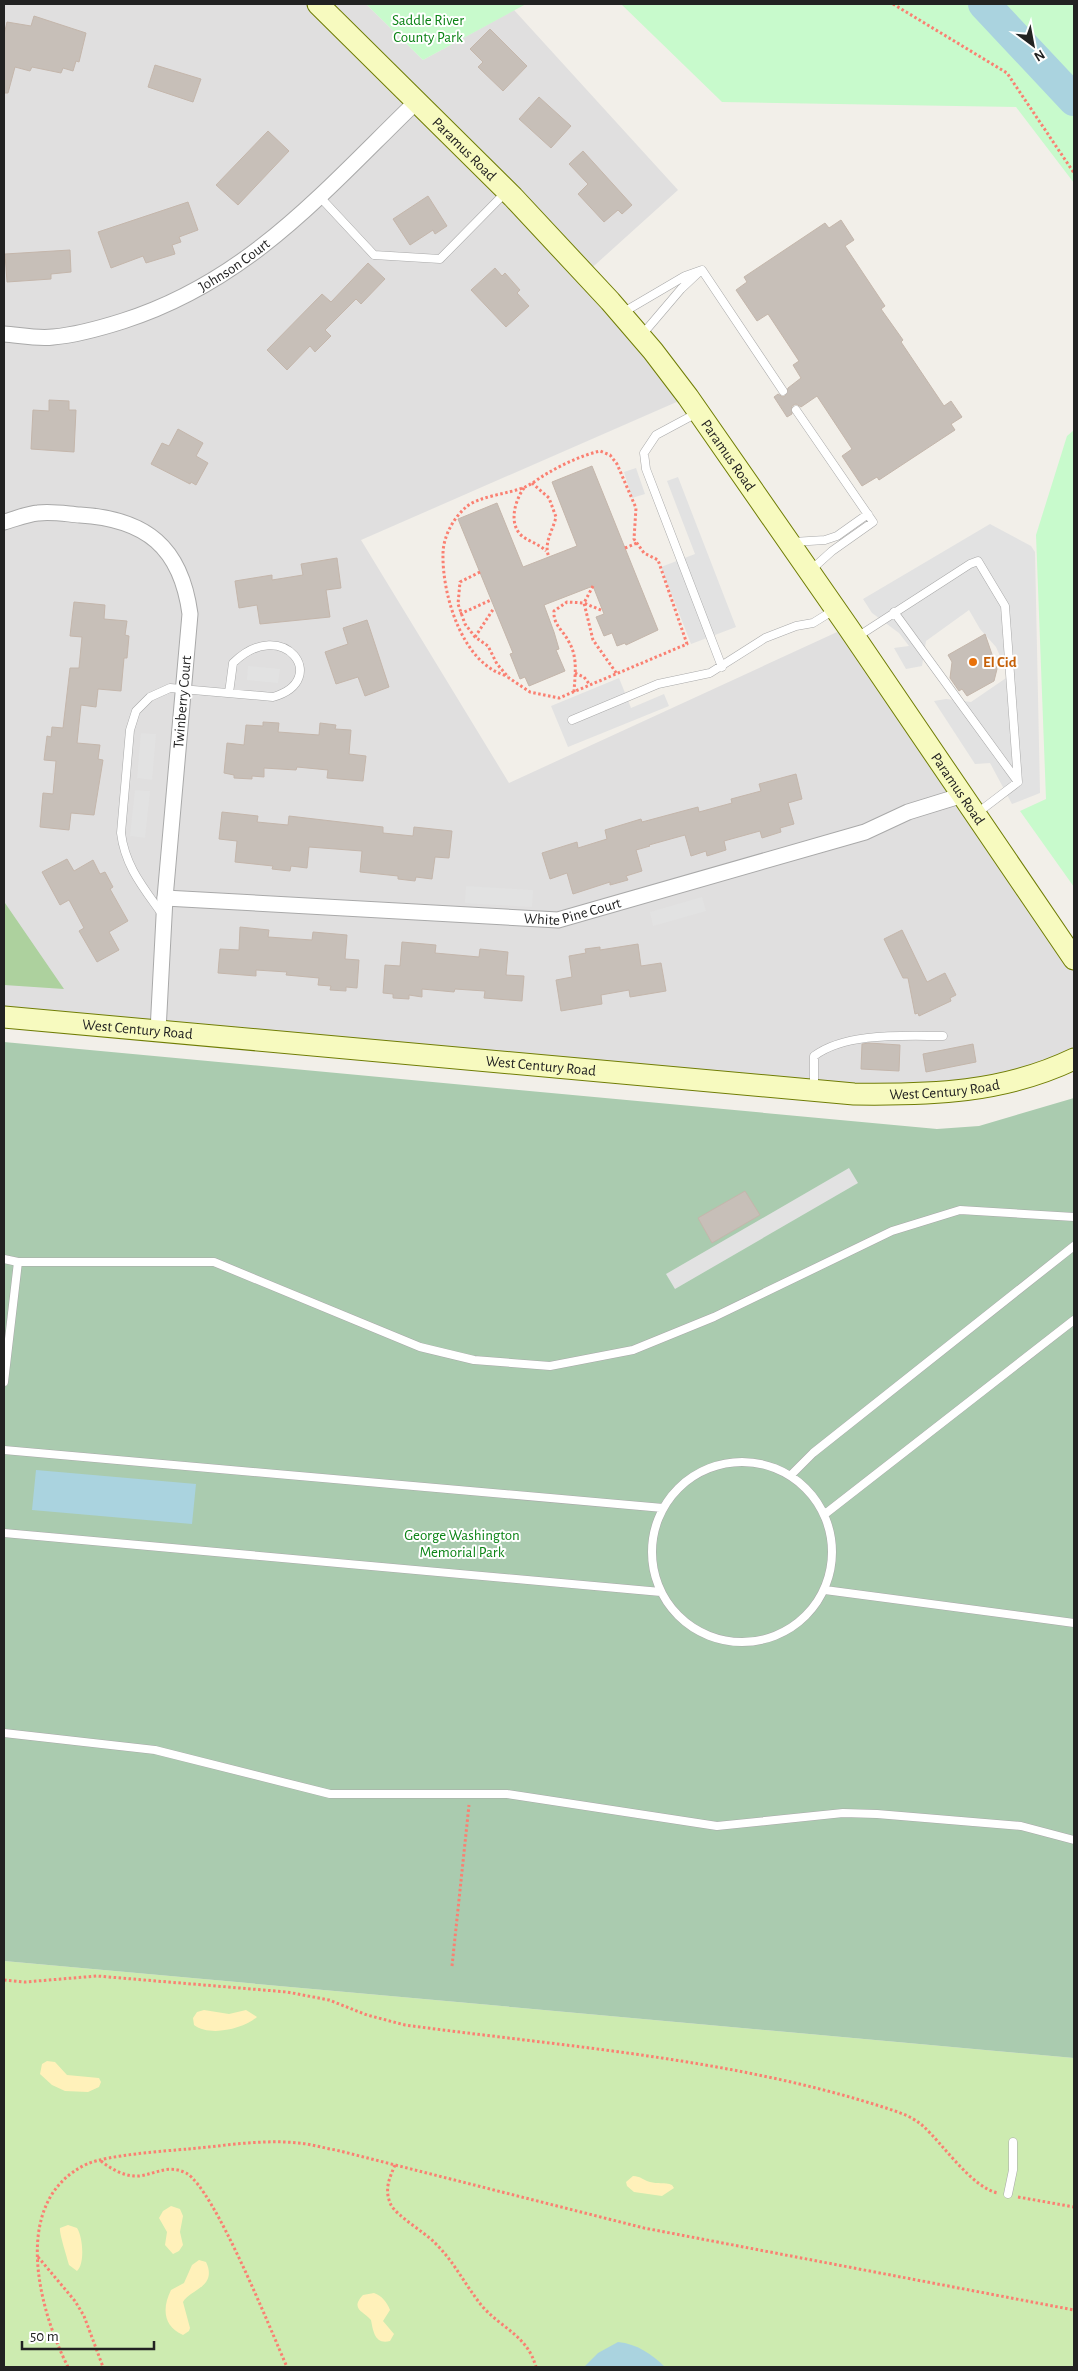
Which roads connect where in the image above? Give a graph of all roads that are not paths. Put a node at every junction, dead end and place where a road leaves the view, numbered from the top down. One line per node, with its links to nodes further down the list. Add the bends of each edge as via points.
1 (318, 4): 2 (main road, Paramus Road)
2 (417, 101): 3 (main road, Paramus Road); 4 (street, Johnson Court)
3 (507, 191): 4 (lane, via 440,260 374,254); 6 (main road, Paramus Road)
4 (319, 196): 7 (street, Johnson Court, via 258,251 227,273 147,314 52,338)
5 (702, 270): 6 (lane, via 685,276); 8 (lane, via 681,288); 9 (lane)
6 (621, 314): 8 (main road, Paramus Road)
7 (4, 334)
8 (641, 337): 11 (main road, Paramus Road)
9 (783, 391)
10 (796, 410): 12 (lane)
11 (698, 412): 14 (main road, Paramus Road); 19 (lane, via 656,435 644,453 646,469)
12 (868, 514): 14 (lane, via 837,536); 15 (lane, via 873,522)
13 (4, 522): 20 (street, Twinberry Court, via 39,512 107,517 135,526 154,539 169,554 187,592 190,614)
14 (789, 542): 15 (main road, Paramus Road)
15 (809, 571): 16 (main road, Paramus Road)
16 (836, 609): 18 (main road, Paramus Road); 19 (lane, via 813,623 765,638)
17 (894, 612): 18 (lane); 23 (lane); 23 (lane, via 978,561 1005,606)
18 (856, 638): 24 (main road, Paramus Road)
19 (722, 668): 22 (lane, via 701,677 658,684)
20 (183, 689): 21 (lane); 26 (street, Twinberry Court); 27 (lane, via 170,688 150,697 136,711 130,730 121,833 131,869)
21 (229, 693): 21 (lane, via 273,697 288,691 299,677 298,658 293,652 277,646 250,650 233,663)
22 (572, 720)
23 (1018, 782): 25 (lane)
24 (963, 795): 25 (main road, Paramus Road); 26 (street, White Pine Court, via 908,812 865,832 558,920)
25 (976, 814): 28 (main road, Paramus Road)
26 (164, 898): 27 (street, Twinberry Court)
27 (164, 917): 30 (street, Twinberry Court)
28 (1074, 959)
29 (4, 1016): 30 (main road, West Century Road)
30 (158, 1031): 33 (main road, West Century Road)
31 (943, 1036): 33 (lane, via 883,1036 825,1048 814,1056)
32 (1074, 1059): 33 (main road, West Century Road, via 1052,1070 1002,1085 959,1092 907,1095)
33 (814, 1090)
34 (1074, 1217): 37 (lane, via 960,1210 892,1231 714,1317 632,1350 550,1366 474,1360 420,1347 214,1262)
35 (1074, 1246): 41 (lane, via 813,1453)
36 (4, 1259): 37 (lane)
37 (18, 1262): 39 (lane)
38 (1074, 1320): 43 (lane)
39 (4, 1382)
40 (4, 1450): 42 (lane)
41 (791, 1474): 42 (lane, via 756,1462 720,1464 687,1480); 43 (lane, via 811,1492)
42 (663, 1508): 46 (lane, via 653,1536 652,1564)
43 (825, 1514): 45 (lane, via 834,1552)
44 (4, 1533): 46 (lane)
45 (825, 1590): 46 (lane, via 805,1618 777,1636 744,1643 710,1637 681,1620); 47 (lane)
46 (661, 1592)
47 (1074, 1623)
48 (4, 1732): 49 (lane, via 156,1750 330,1794 506,1794 717,1826 843,1813 877,1814 1021,1826)
49 (1074, 1840)
50 (1013, 2142): 51 (lane, via 1013,2170)
51 (1008, 2194)

